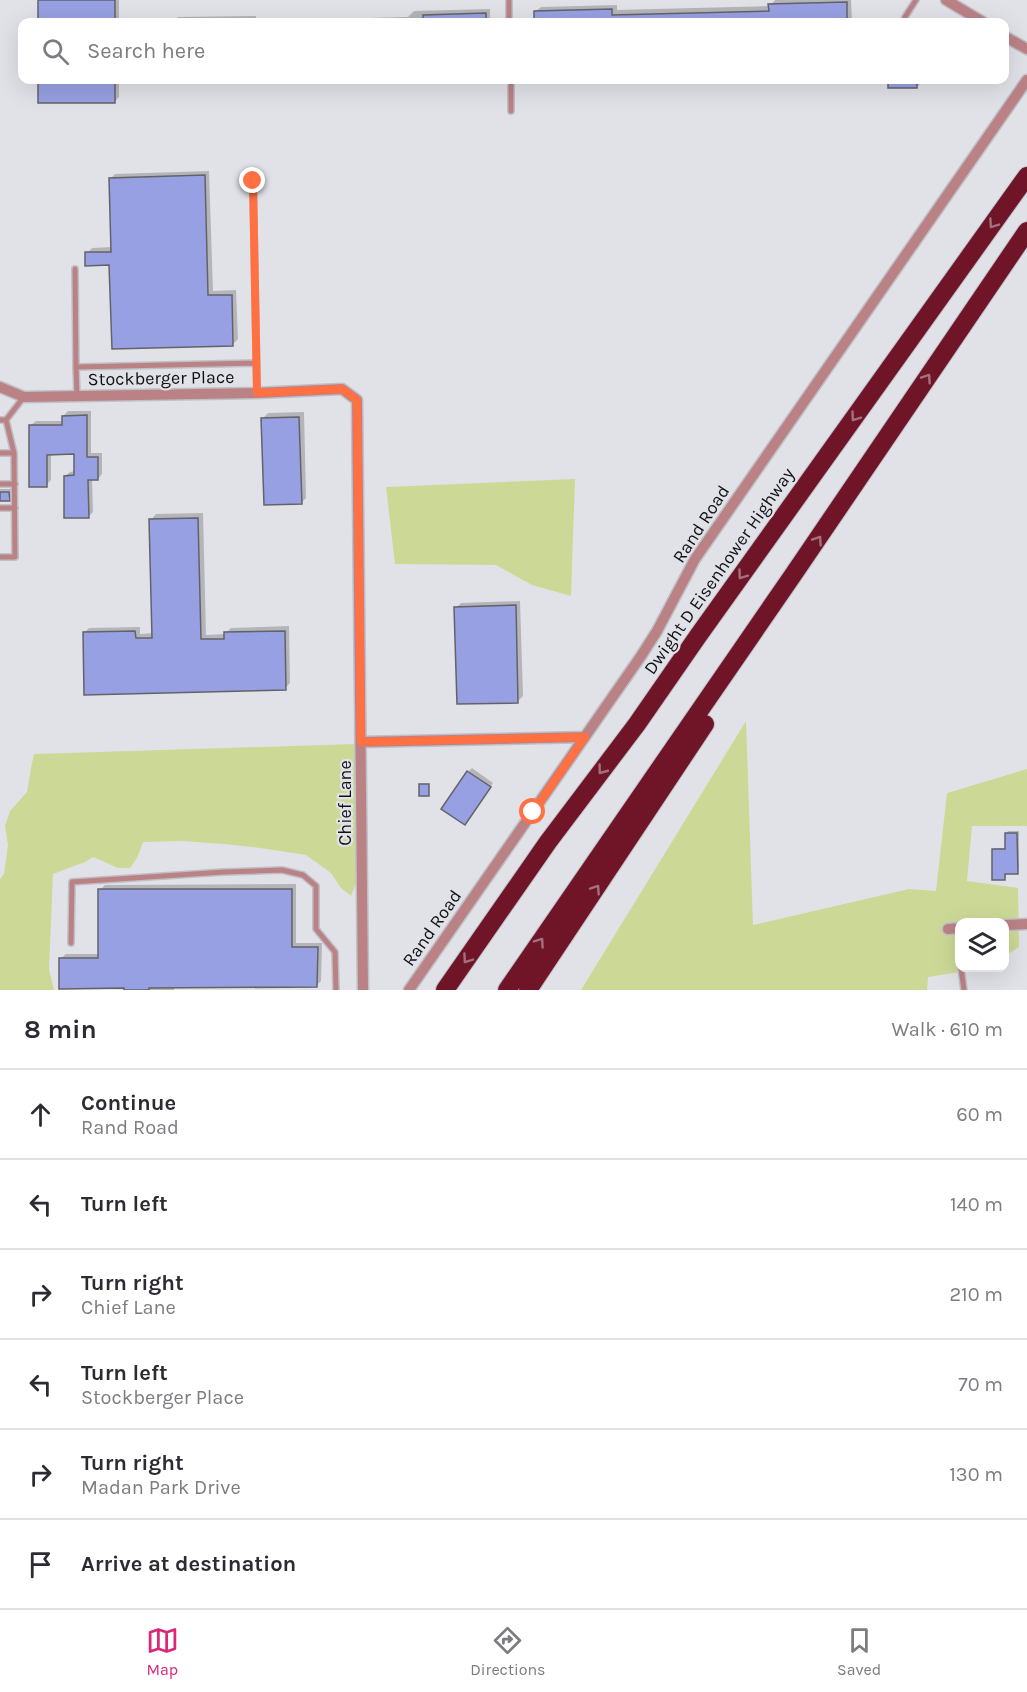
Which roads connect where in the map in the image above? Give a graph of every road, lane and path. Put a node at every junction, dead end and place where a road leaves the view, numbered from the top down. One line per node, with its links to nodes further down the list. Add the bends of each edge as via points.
1 (509, 0): 5 (lane)
2 (916, 0): 4 (lane)
3 (946, 0): 6 (street)
4 (905, 17)
5 (509, 18)
6 (976, 18)
7 (1009, 38): 8 (street)
8 (1027, 49)
9 (1027, 80): 32 (street, Rand Road, via 695,559 657,631)
10 (511, 84): 11 (lane)
11 (512, 111)
12 (1027, 176): 41 (highway, Dwight D Eisenhower Highway, one-way to 41)
13 (253, 181): 16 (lane)
14 (1027, 231): 31 (highway, one-way to 14)
15 (75, 269): 17 (lane)
16 (256, 363): 17 (lane); 19 (lane)
17 (76, 367): 21 (lane)
18 (0, 387): 20 (street, Stockberger Place)
19 (257, 393): 21 (street, Stockberger Place); 22 (street, Stockberger Place, via 342,389)
20 (24, 397): 21 (street, Stockberger Place); 23 (lane)
21 (77, 397)
22 (357, 400): 33 (street, Chief Lane)
23 (3, 420): 25 (lane)
24 (0, 453): 25 (lane)
25 (14, 453): 27 (lane)
26 (0, 484): 27 (lane)
27 (15, 484): 29 (lane)
28 (0, 508): 29 (lane)
29 (15, 508): 30 (lane, via 15,557)
30 (0, 557)
31 (793, 576): 42 (highway, one-way to 31); 43 (highway, one-way to 31, via 694,742)
32 (585, 737): 33 (street); 40 (street, Rand Road)
33 (361, 742): 39 (street, Chief Lane)
34 (1027, 924): 35 (street)
35 (1009, 925)
36 (71, 943): 38 (lane, via 72,882 282,870 303,875 316,886 316,929 335,952)
37 (962, 972): 44 (lane)
38 (336, 990)
39 (363, 990)
40 (409, 990)
41 (445, 990)
42 (507, 990)
43 (528, 990)
44 (964, 990)

